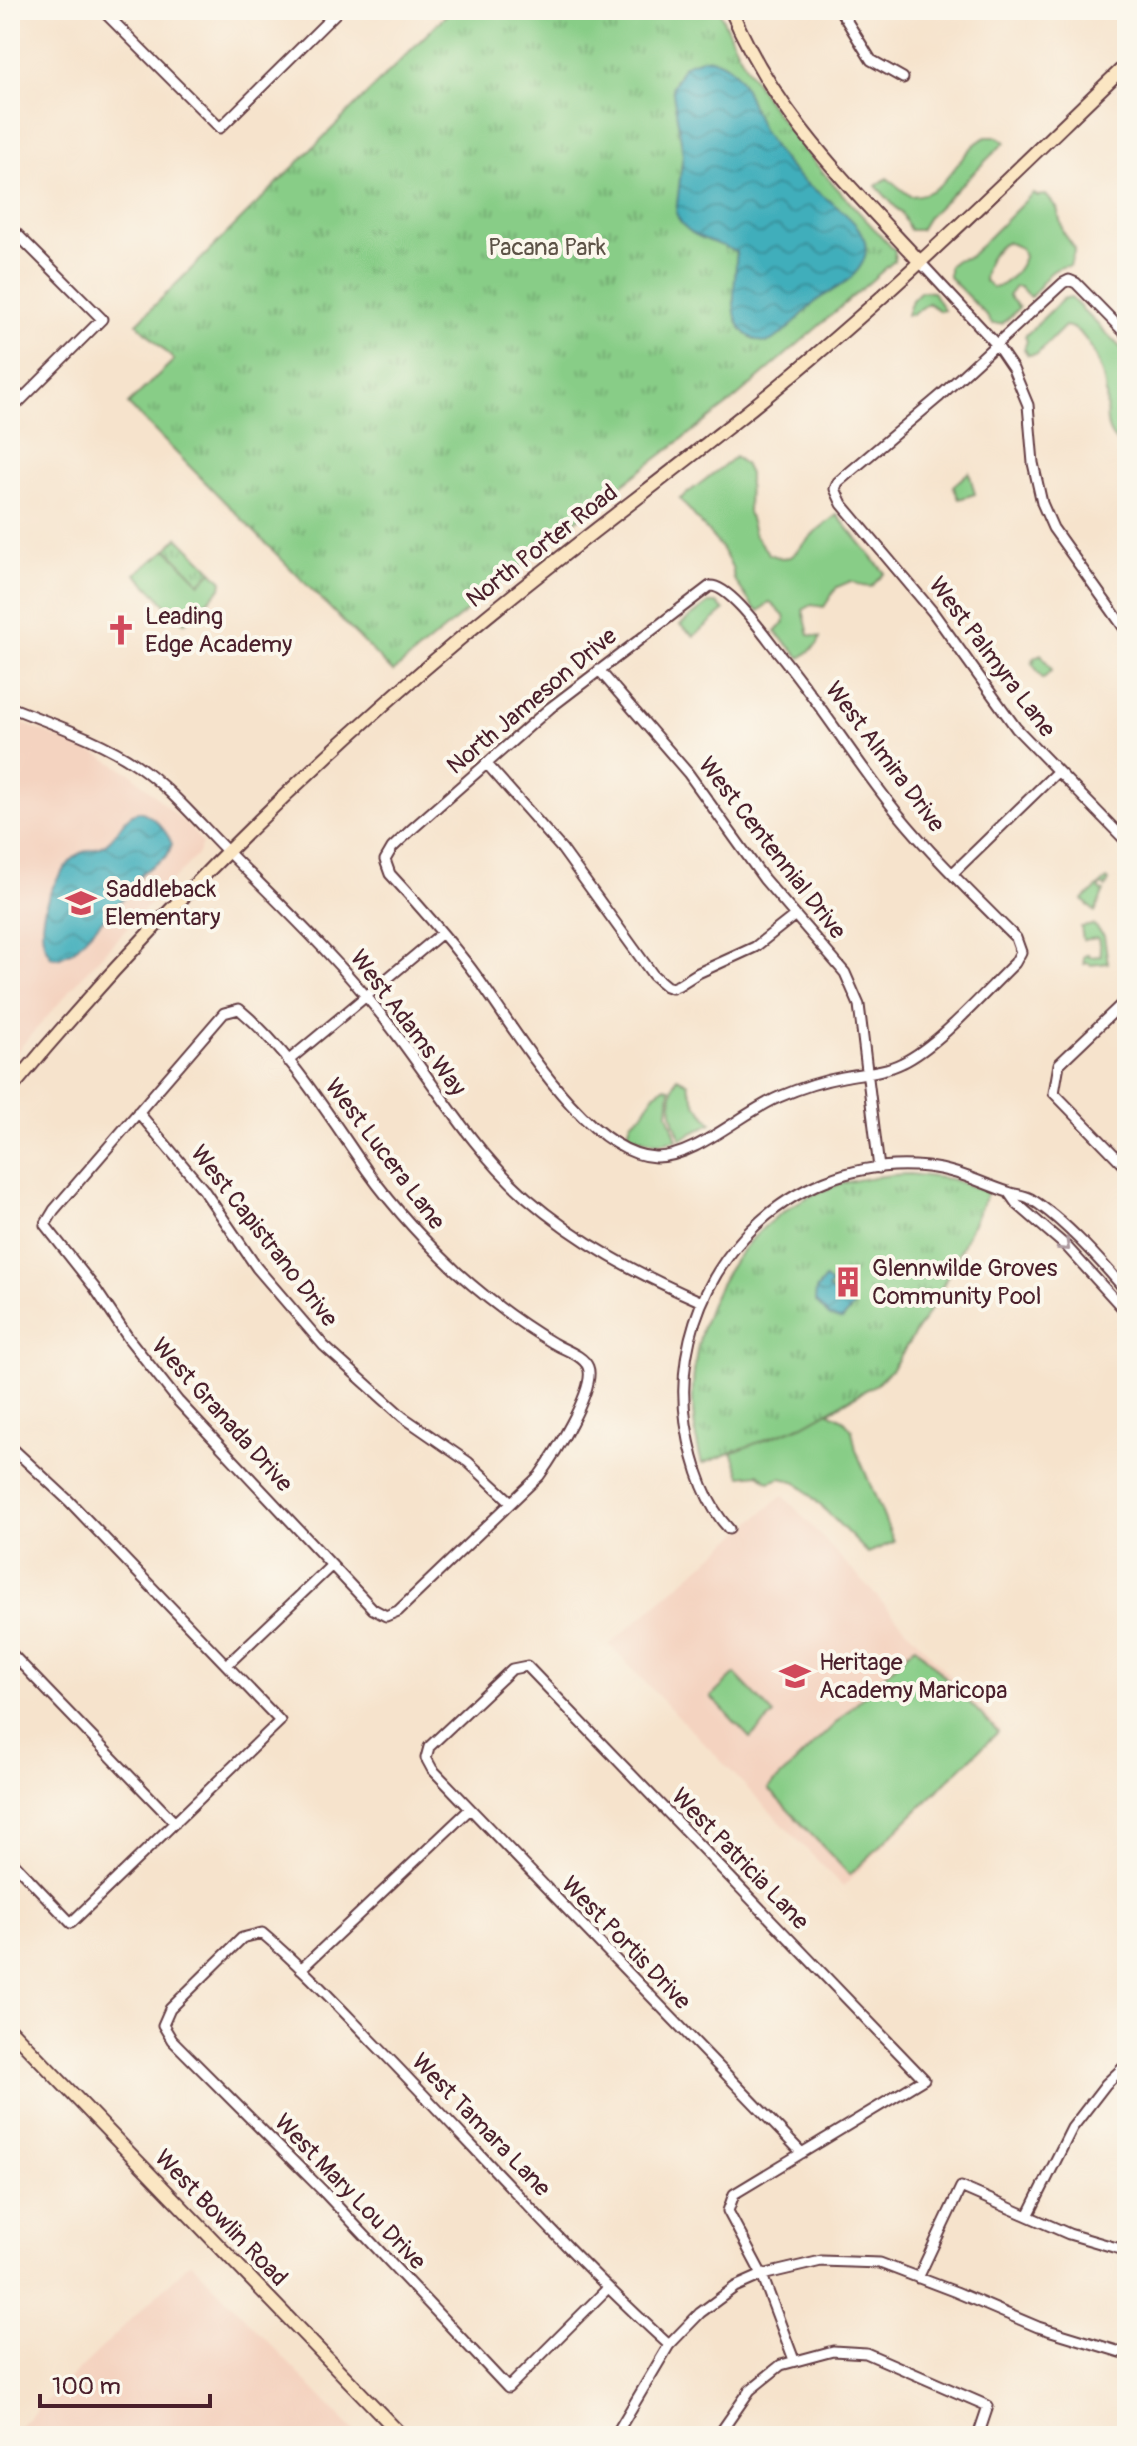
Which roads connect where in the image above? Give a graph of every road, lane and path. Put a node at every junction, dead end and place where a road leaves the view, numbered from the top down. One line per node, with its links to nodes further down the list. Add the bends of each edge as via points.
1 (102, 10): 2 (street, via 220,128)
2 (339, 10)
3 (731, 10): 8 (street, via 790,116)
4 (840, 10): 6 (street, via 871,60)
5 (1127, 64): 8 (street, North Porter Road)
6 (903, 78)
7 (10, 227): 11 (street, via 102,319)
8 (920, 262): 10 (street); 19 (street, North Porter Road, via 756,406 401,689)
9 (1127, 335): 10 (street, via 1069,280)
10 (996, 344): 13 (street, via 1028,405 1036,483 1047,515); 17 (street, West Palmyra Lane, via 835,489 1016,728)
11 (10, 411)
12 (717, 586): 14 (street, North Jameson Drive, via 703,590); 20 (street, West Almira Drive, via 778,652 898,813)
13 (1127, 632)
14 (599, 670): 16 (street, North Jameson Drive); 21 (street, West Centennial Drive, via 688,773)
15 (10, 707): 19 (street, West Adams Way, via 132,762)
16 (486, 763): 21 (street, via 562,849 666,986 672,988 743,954); 22 (street, North Jameson Drive, via 385,860 390,874)
17 (1057, 772): 18 (street, West Palmyra Lane); 20 (street)
18 (1127, 842)
19 (228, 852): 23 (street, West Adams Way); 27 (street, North Porter Road, via 97,989)
20 (953, 873): 26 (street, West Almira Drive, via 1016,938 1021,952 918,1053)
21 (794, 916): 26 (street, West Centennial Drive, via 854,989)
22 (442, 933): 23 (street); 26 (street, via 572,1104 631,1151 656,1157 683,1151 798,1089)
23 (367, 995): 25 (street); 33 (street, West Adams Way, via 459,1124 524,1195 603,1254)
24 (1127, 999): 30 (street, via 1059,1064 1054,1093)
25 (288, 1061): 28 (street, West Lucera Lane, via 239,1009 224,1013); 36 (street, West Lucera Lane, via 383,1192 432,1248 512,1316 588,1366 589,1378 562,1441 539,1476)
26 (867, 1073): 29 (street, West Centennial Drive)
27 (10, 1090)
28 (138, 1112): 36 (street, West Capistrano Drive, via 324,1346); 38 (street, West Granada Drive, via 45,1225 178,1401)
29 (879, 1168): 31 (street, via 950,1171); 33 (street, via 828,1180 780,1205 739,1242)
30 (1127, 1168)
31 (1009, 1193): 32 (street, via 1031,1199 1053,1217); 34 (street, one-way to 34)
32 (1127, 1292)
33 (702, 1302): 37 (street, via 687,1357 685,1417 706,1495)
34 (1127, 1313)
35 (10, 1446): 40 (street)
36 (511, 1502): 38 (street, West Granada Drive, via 398,1611 386,1616)
37 (729, 1529)
38 (332, 1565): 40 (street)
39 (10, 1652): 43 (street)
40 (227, 1665): 43 (street, via 280,1721)
41 (426, 1758): 42 (street, West Portis Drive); 49 (street, West Patricia Lane, via 429,1747 512,1669 527,1666 924,2079)
42 (469, 1810): 45 (street); 49 (street, West Portis Drive)
43 (175, 1823): 44 (street, via 71,1923)
44 (10, 1859)
45 (301, 1969): 46 (street, West Tamara Lane, via 262,1933 242,1938 170,2009); 54 (street, West Tamara Lane)
46 (163, 2025): 54 (street, West Mary Lou Drive, via 508,2388)
47 (10, 2029): 58 (street, West Bowlin Road)
48 (1127, 2064): 50 (street, via 1072,2128)
49 (802, 2153): 52 (street, via 734,2194 728,2211)
50 (1028, 2216): 51 (street); 53 (street, via 961,2187)
51 (1127, 2251)
52 (762, 2275): 53 (street, via 821,2261 880,2263); 55 (street, via 700,2313); 57 (street)
53 (918, 2278): 56 (street, via 1038,2327)
54 (607, 2289): 55 (street, West Tamara Lane)
55 (669, 2345): 59 (street)
56 (1127, 2354)
57 (794, 2360): 60 (street, via 750,2390); 61 (street, via 833,2351 866,2353 988,2406)
58 (402, 2436)
59 (615, 2436)
60 (718, 2436)
61 (978, 2436)

